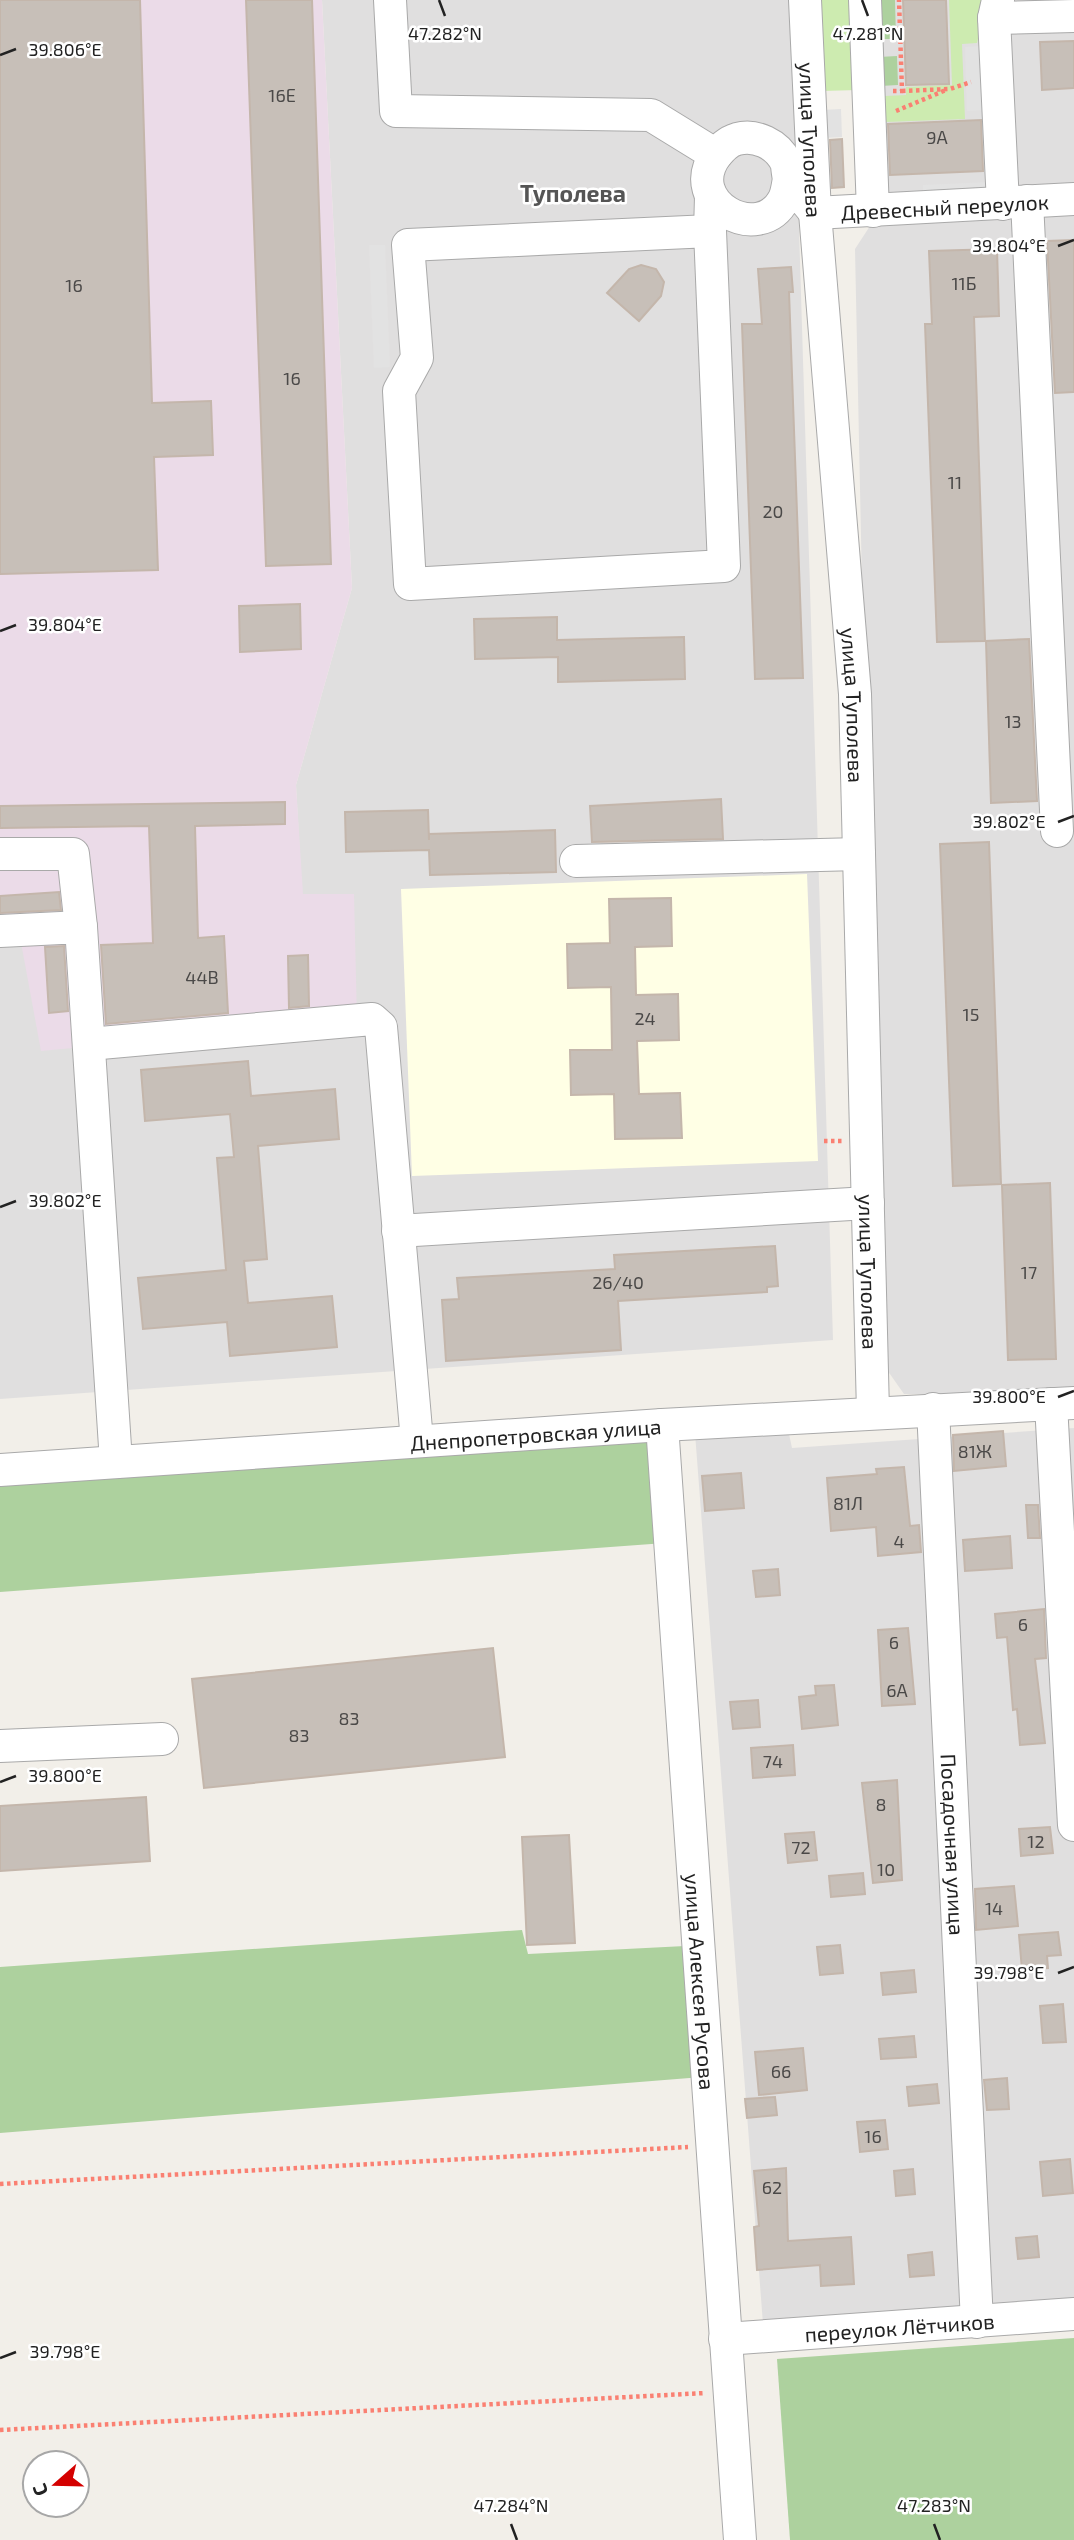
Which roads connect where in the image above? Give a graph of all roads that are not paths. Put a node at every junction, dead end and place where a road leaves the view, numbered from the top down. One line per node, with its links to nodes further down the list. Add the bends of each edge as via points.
1 (390, 0): 6 (street, via 396,111 651,115)
2 (805, 0): 12 (street, улица Туполева)
3 (865, 0): 11 (street)
4 (996, 9): 5 (street); 10 (street, via 997,70)
5 (1074, 16)
6 (716, 155): 7 (street, via 738,139 758,139 786,162); 8 (street, via 707,175)
7 (789, 178): 8 (street, via 784,200 768,215 746,220 724,213); 12 (street, Древесный переулок)
8 (711, 197): 13 (street)
9 (1074, 199): 10 (street, Древесный переулок)
10 (1015, 202): 11 (street, Древесный переулок); 14 (street)
11 (873, 211): 12 (street, Древесный переулок)
12 (814, 212): 16 (street, улица Туполева, via 855,694)
13 (710, 231): 13 (street, via 408,245 416,358 399,391 410,584 724,566)
14 (1058, 831)
15 (0, 854): 18 (street, via 73,853)
16 (859, 854): 17 (street); 21 (street, улица Туполева)
17 (576, 862)
18 (81, 927): 19 (street); 20 (street)
19 (0, 931)
20 (89, 1044): 22 (street, via 372,1019 381,1027); 28 (street)
21 (868, 1203): 22 (street); 25 (street, улица Туполева)
22 (398, 1231): 27 (street)
23 (1063, 1404): 24 (street, Днепропетровская улица); 32 (street)
24 (933, 1409): 25 (street, Днепропетровская улица); 34 (street, Посадочная улица)
25 (873, 1412): 26 (street, Днепропетровская улица)
26 (662, 1425): 27 (street, Днепропетровская улица); 35 (street, улица Алексея Русова)
27 (417, 1441): 28 (street, Днепропетровская улица)
28 (117, 1462): 29 (street, Днепропетровская улица)
29 (0, 1470)
30 (162, 1739): 31 (street)
31 (0, 1746)
32 (1074, 1825)
33 (1074, 2314): 34 (street, переулок Лётчиков)
34 (977, 2322): 35 (street, переулок Лётчиков)
35 (725, 2339): 36 (street, улица Алексея Русова)
36 (740, 2540)

